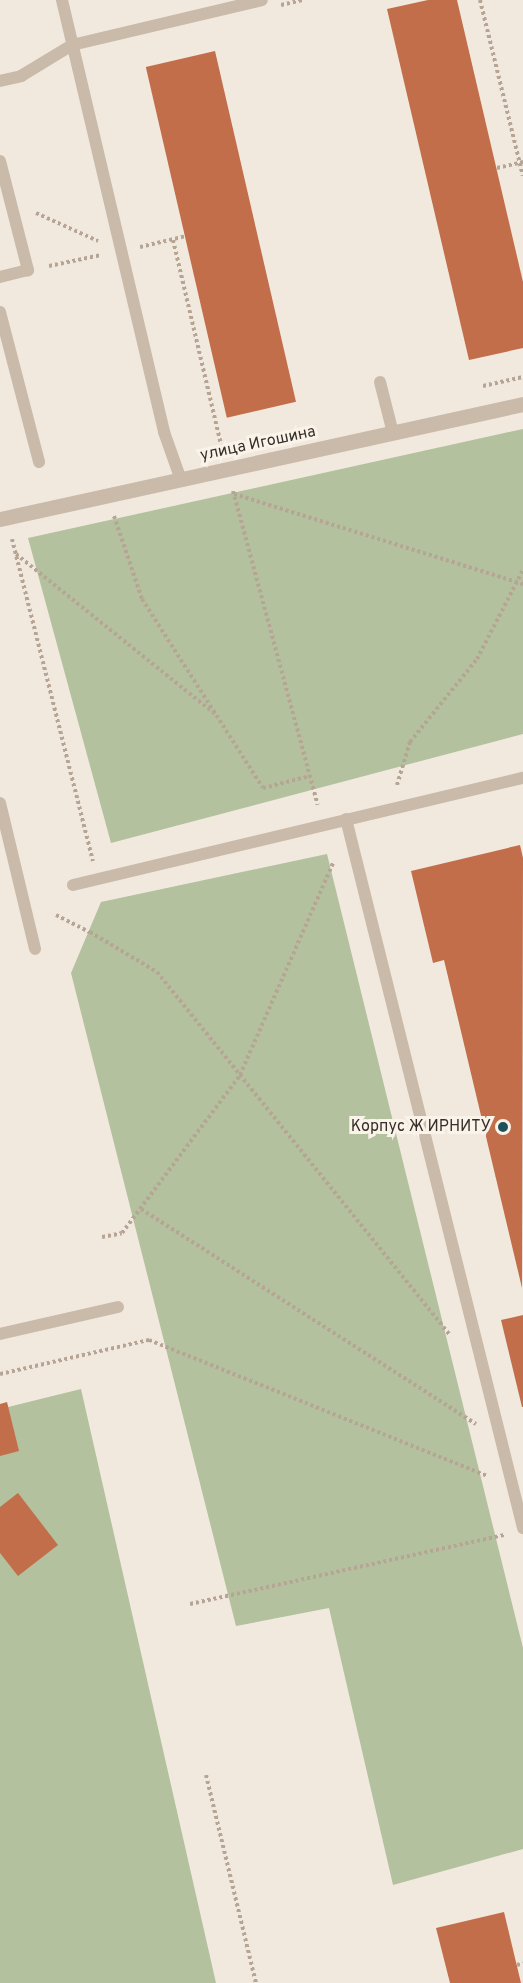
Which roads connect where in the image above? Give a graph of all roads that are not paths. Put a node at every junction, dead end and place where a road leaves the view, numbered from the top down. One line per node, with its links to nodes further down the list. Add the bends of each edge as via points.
1 (62, 0): 3 (lane)
2 (266, 4): 3 (lane)
3 (72, 45): 4 (lane, via 21,76); 12 (lane, via 164,432)
4 (0, 81)
5 (0, 161): 6 (lane, via 28,270)
6 (0, 277)
7 (0, 312): 11 (lane)
8 (380, 382): 10 (lane)
9 (523, 404): 10 (street, улица Игошина)
10 (393, 433): 12 (street, улица Игошина)
11 (39, 462)
12 (181, 480): 13 (street, улица Игошина)
13 (3, 519)
14 (523, 778): 16 (lane)
15 (0, 803): 18 (lane)
16 (346, 819): 17 (lane); 21 (lane, via 502,1441)
17 (73, 885)
18 (35, 950)
19 (118, 1307): 20 (lane)
20 (0, 1334)
21 (518, 1485): 22 (lane)
22 (517, 1531)

